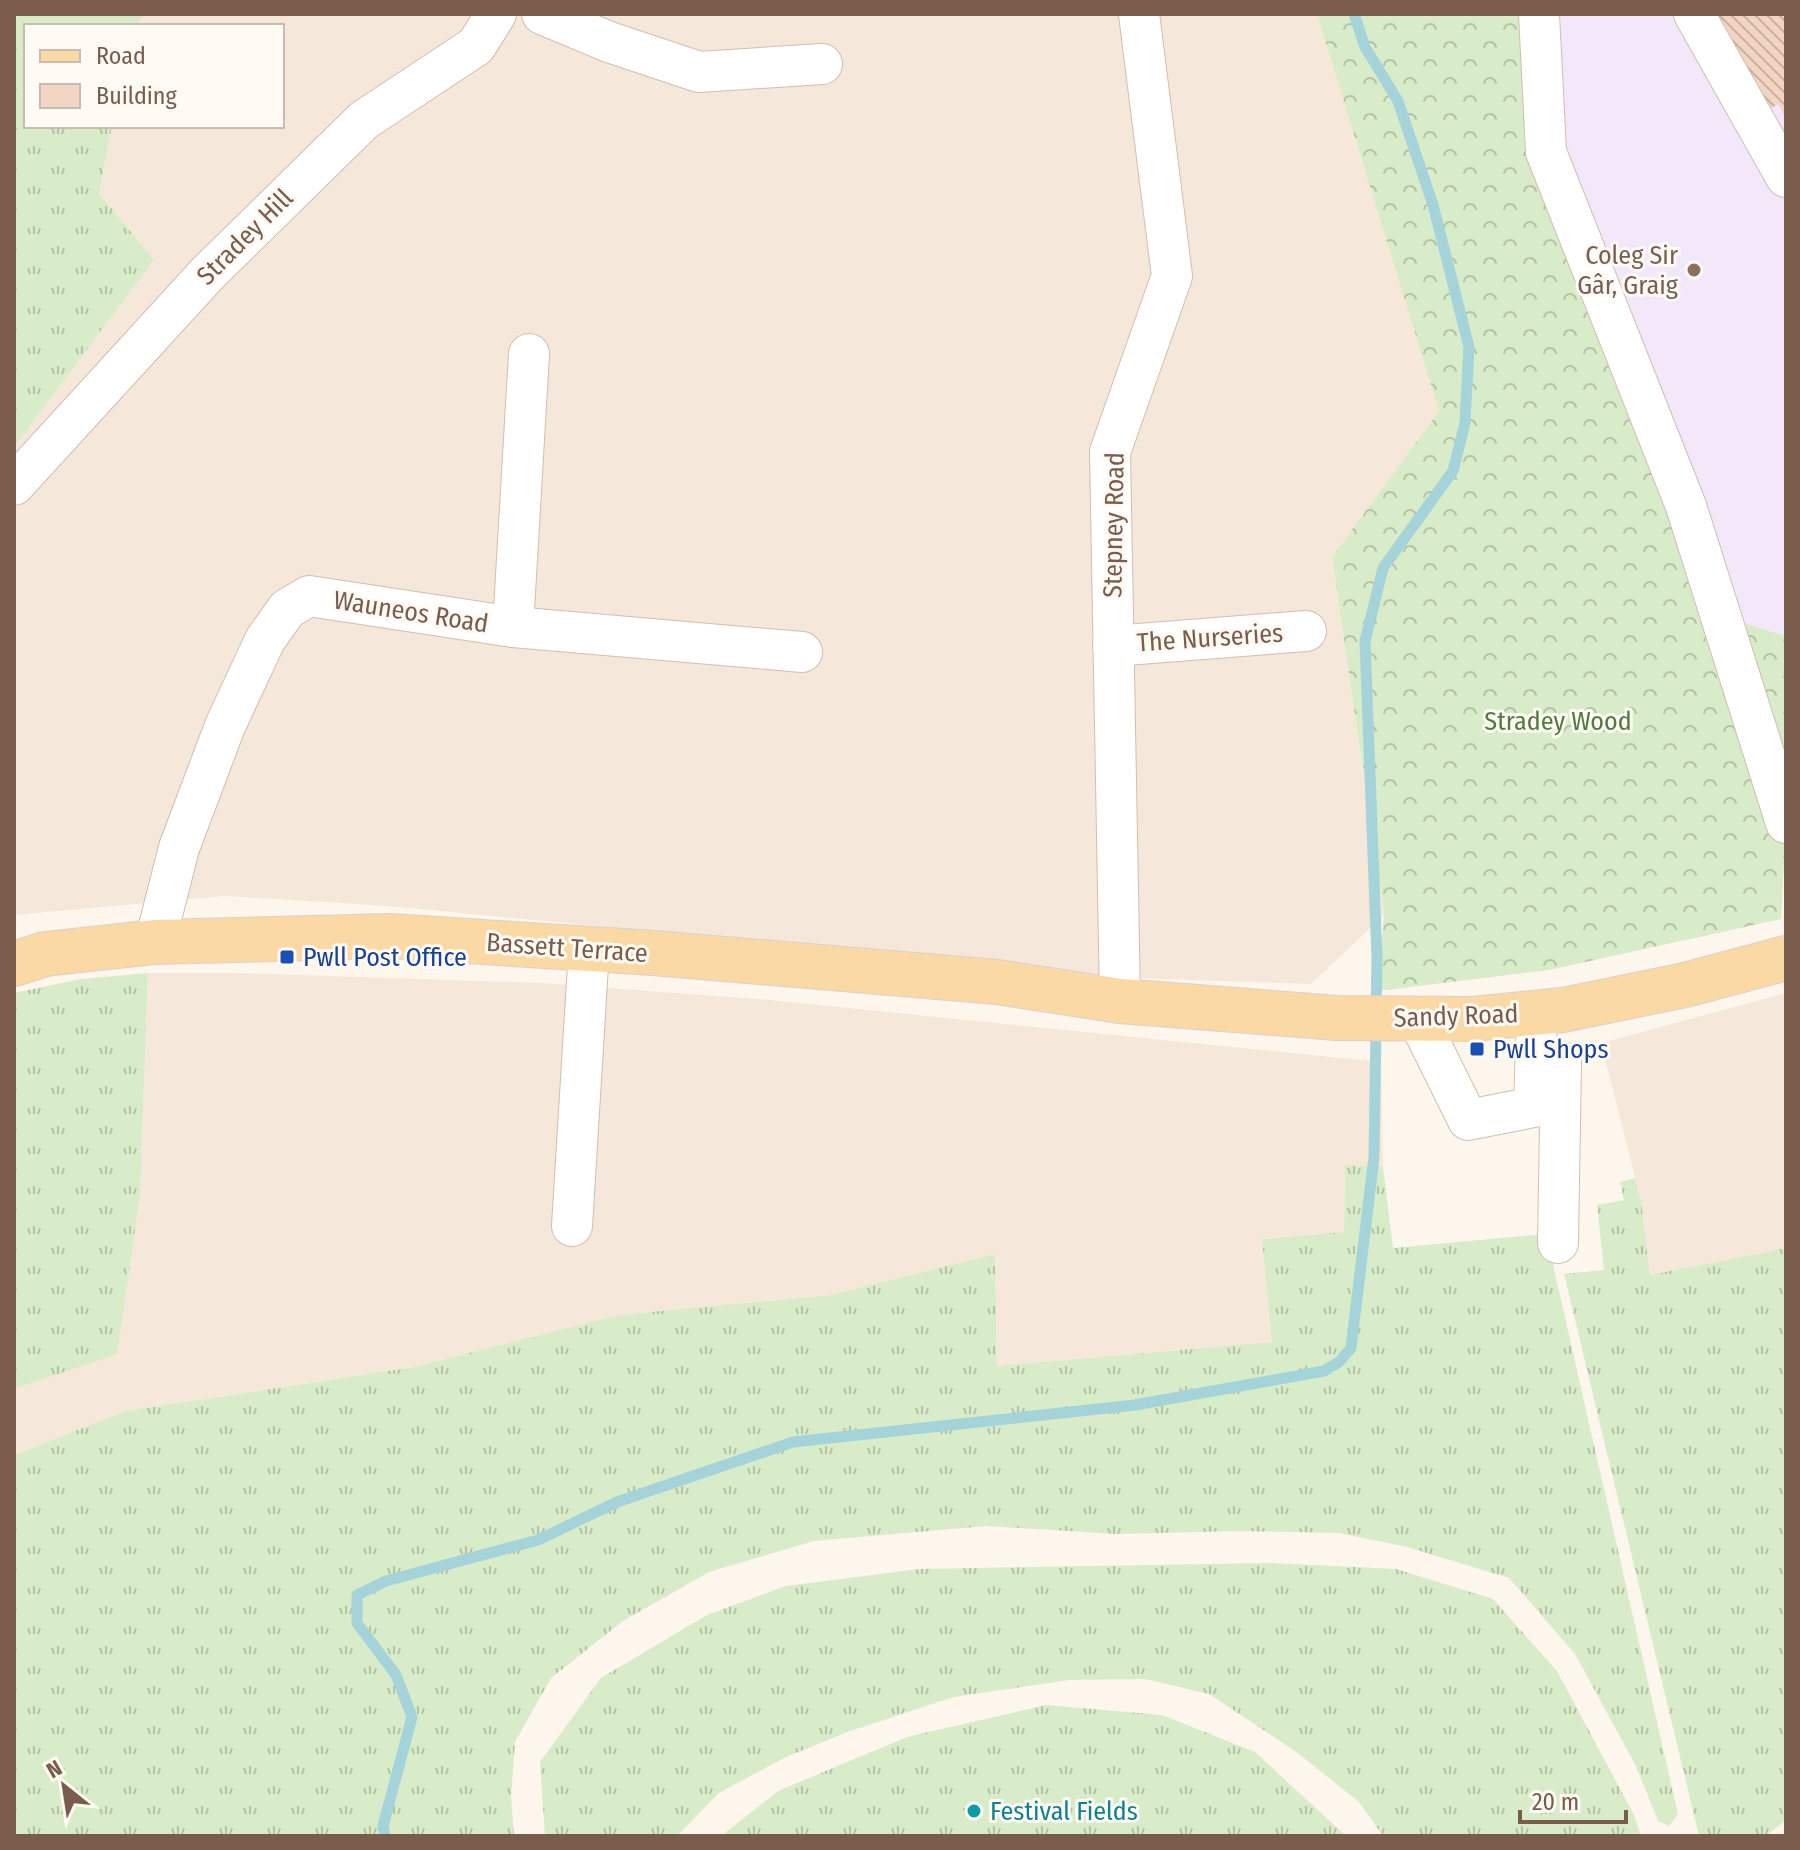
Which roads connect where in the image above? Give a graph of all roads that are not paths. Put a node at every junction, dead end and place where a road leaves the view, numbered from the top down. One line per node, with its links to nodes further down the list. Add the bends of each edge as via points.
1 (496, 14): 9 (street, Stradey Hill, via 476,46 364,120 207,274)
2 (542, 14): 6 (street, via 699,72)
3 (1139, 14): 12 (street, Stepney Road, via 1172,276 1110,452)
4 (1539, 14): 14 (street, via 1546,152 1686,506)
5 (1694, 14): 7 (street)
6 (822, 64)
7 (1786, 177)
8 (529, 354): 10 (street)
9 (14, 485)
10 (513, 627): 13 (street, Wauneos Road); 15 (street, Wauneos Road, via 309,596 287,609 265,640 225,726 179,848)
11 (1306, 631): 12 (street, The Nurseries)
12 (1113, 646): 19 (street, Stepney Road)
13 (802, 652)
14 (1786, 823)
15 (155, 942): 16 (main road, Bassett Terrace, via 391,936); 18 (main road, Bassett Terrace, via 45,954)
16 (589, 949): 19 (main road, Bassett Terrace, via 997,982); 22 (street)
17 (1786, 958): 20 (main road, Sandy Road, via 1685,985)
18 (14, 964)
19 (1120, 1001): 21 (main road, Sandy Road)
20 (1550, 1011): 21 (main road, Sandy Road); 21 (street, via 1534,1107 1468,1120); 23 (street)
21 (1418, 1019)
22 (572, 1226)
23 (1558, 1243)

